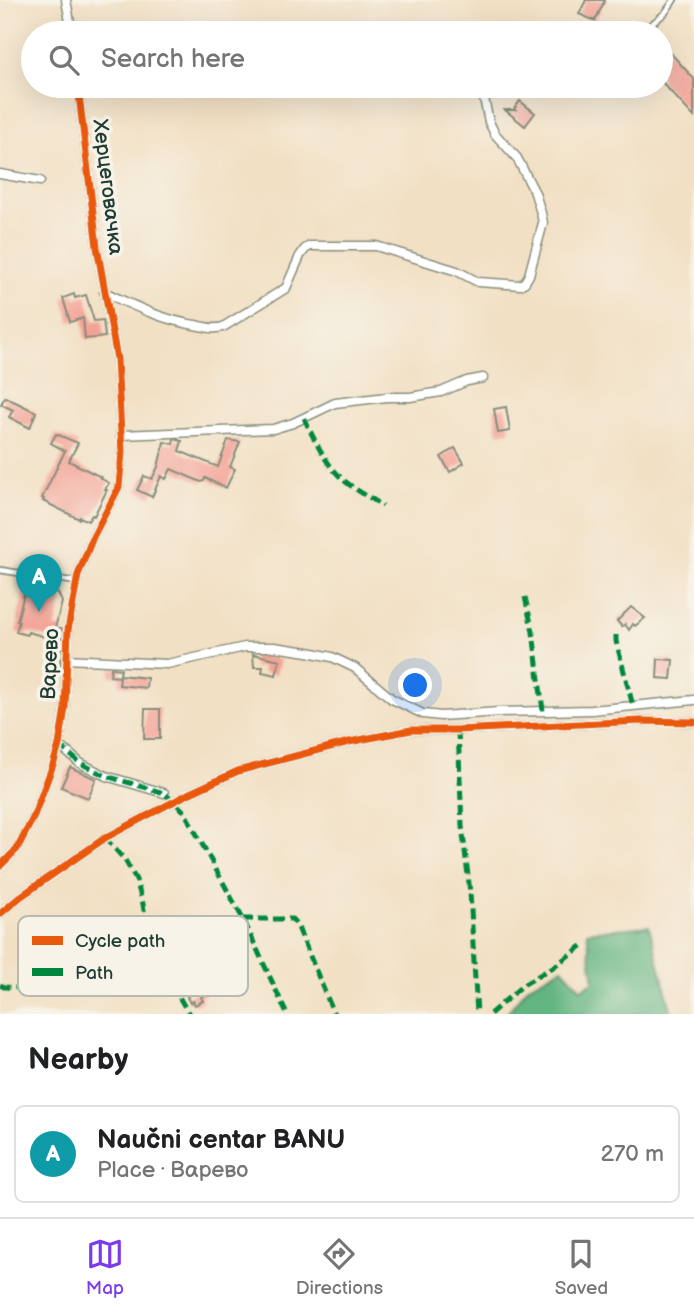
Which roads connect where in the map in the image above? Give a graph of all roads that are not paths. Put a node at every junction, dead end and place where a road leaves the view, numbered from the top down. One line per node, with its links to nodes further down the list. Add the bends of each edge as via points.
1 (66, 0): 3 (street)
2 (674, 0): 4 (lane)
3 (70, 21)
4 (655, 21)
5 (79, 98): 9 (street, Херцеговачка)
6 (484, 98): 9 (street, via 489,122 517,159 535,193 543,223 529,275 520,285 478,282 376,246 310,246 300,256 286,288 216,329 160,317)
7 (0, 174): 8 (street)
8 (40, 181)
9 (104, 292): 11 (street, Варево, via 117,359)
10 (484, 378): 11 (street, via 441,392 335,403 274,429)
11 (121, 435): 13 (street, Варево, via 118,487 84,556)
12 (0, 570): 13 (lane)
13 (77, 582): 14 (street, Варево)
14 (66, 659): 16 (street, Варево, via 167,664 244,648 308,652 355,668 392,699 423,714); 19 (street, Варево)
15 (694, 700): 16 (street, Варево, via 592,710)
16 (441, 716): 18 (street)
17 (694, 722): 18 (street)
18 (438, 730): 22 (street, via 349,741 238,771 105,838)
19 (59, 744): 20 (street, via 80,763 106,776); 21 (street, Варево, via 17,849)
20 (164, 793)
21 (0, 866)
22 (0, 914)

